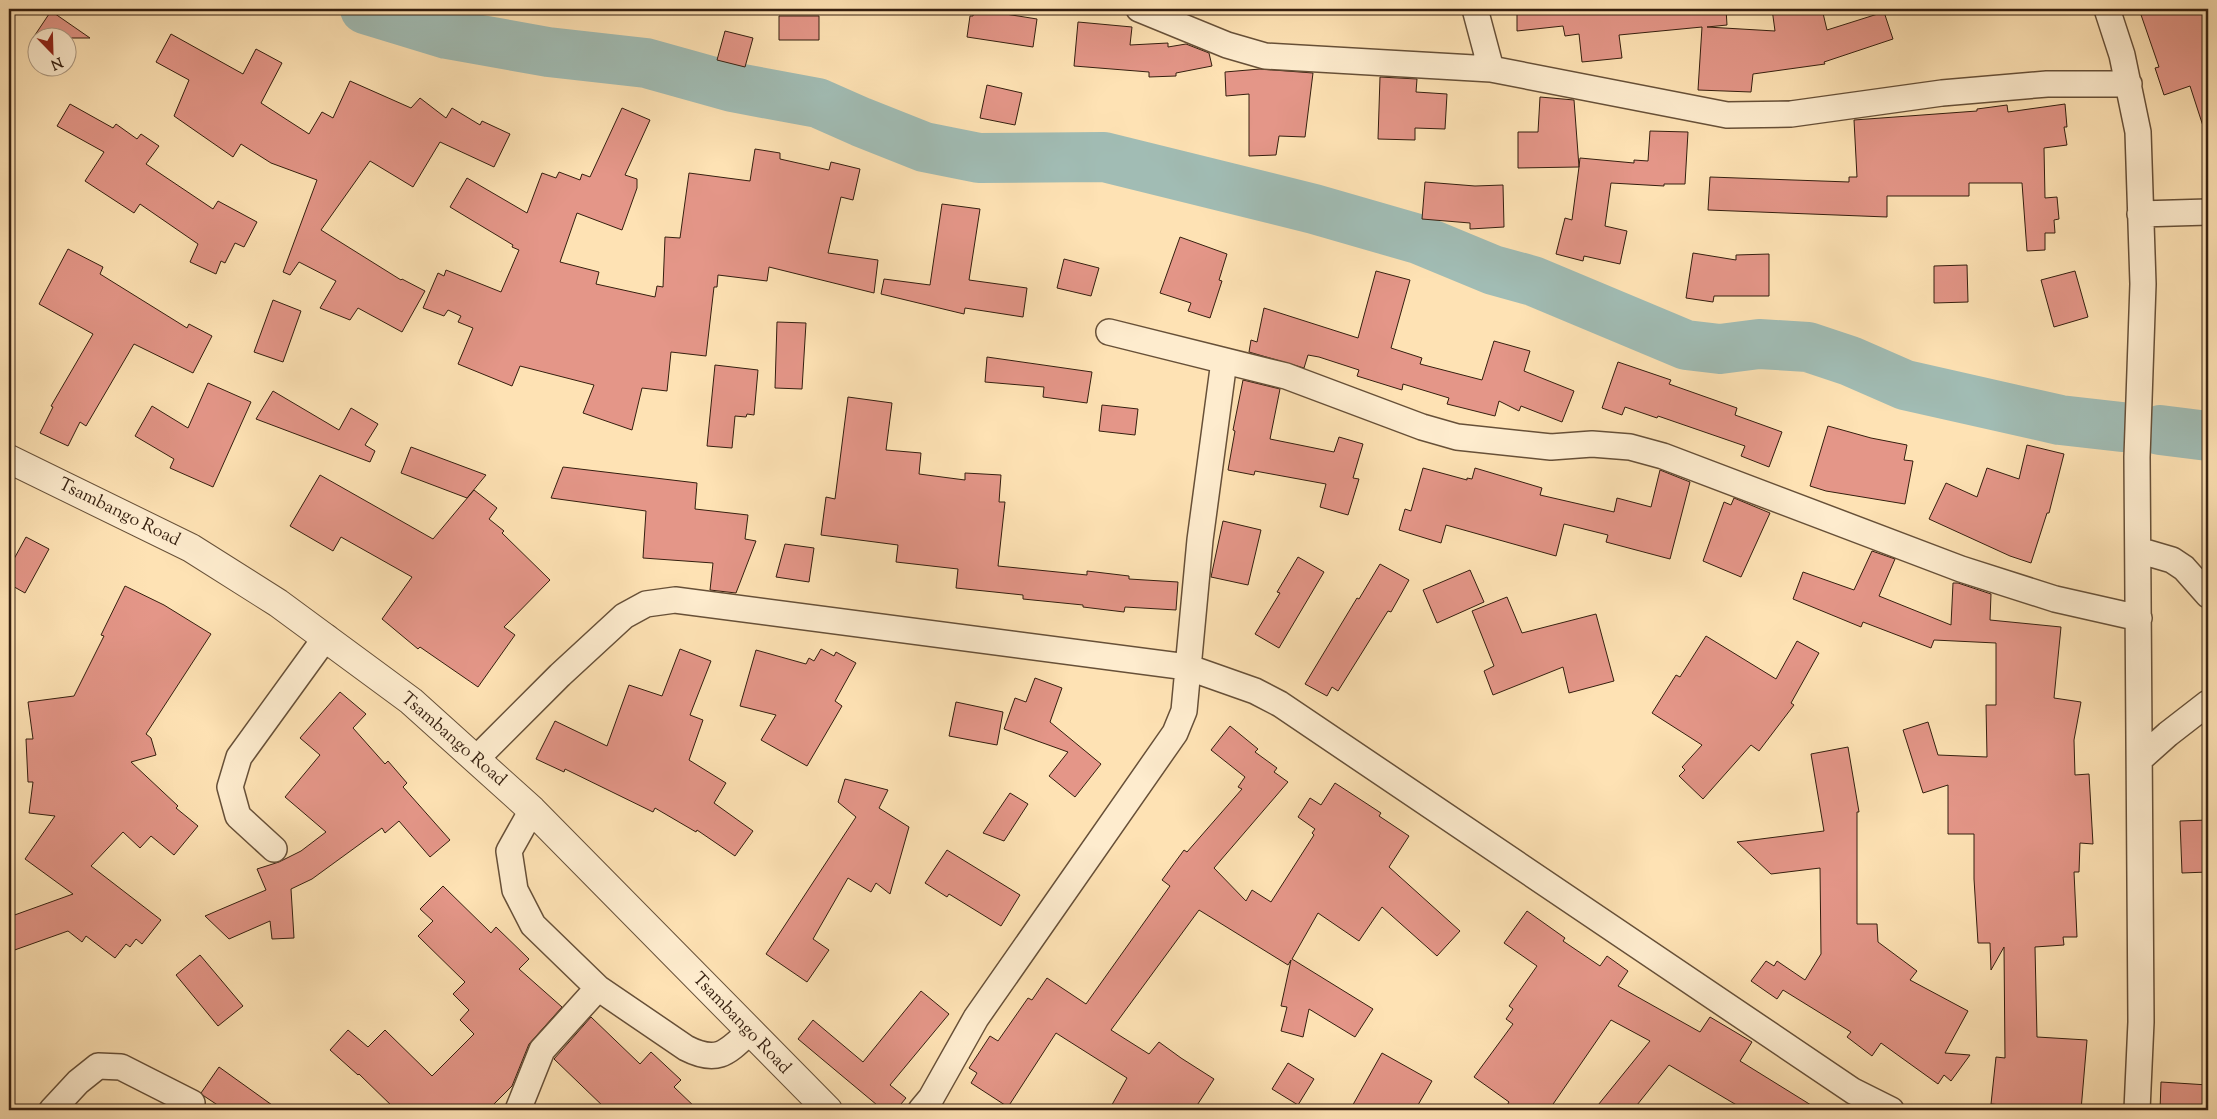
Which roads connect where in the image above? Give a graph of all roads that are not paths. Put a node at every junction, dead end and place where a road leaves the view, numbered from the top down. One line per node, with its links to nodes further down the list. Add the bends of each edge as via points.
1 (1140, 9): 4 (street, via 1226,46 1265,56)
2 (1475, 9): 4 (street)
3 (2106, 9): 5 (street)
4 (1491, 69): 5 (street, via 1727,115 1791,114 1942,93 2046,84)
5 (2129, 84): 7 (street, via 2138,132)
6 (2208, 212): 7 (street)
7 (2140, 214): 11 (street, via 2143,284 2137,456)
8 (1109, 332): 9 (street)
9 (1224, 361): 13 (street, via 1286,376 1457,438 1551,446 1592,444 1630,447 1663,456 1961,569 2055,599); 15 (street)
10 (9, 460): 14 (street, Tsambango Road, via 191,548)
11 (2138, 550): 12 (street, via 2172,560 2190,574); 13 (street)
12 (2208, 596)
13 (2139, 618): 18 (street)
14 (326, 637): 17 (street, Tsambango Road, via 411,701); 20 (street, via 238,757 230,787 238,816)
15 (1187, 667): 17 (street, via 675,600 646,604 624,616); 27 (street, via 1184,711 1174,734 976,1018); 28 (street, via 1256,691 1280,704 1854,1091)
16 (2208, 703): 18 (street)
17 (476, 759): 19 (street, Tsambango Road)
18 (2140, 759): 29 (street)
19 (532, 810): 21 (street, via 509,851 515,890 533,926); 22 (street, Tsambango Road)
20 (274, 849)
21 (598, 988): 22 (street, via 701,1056 716,1056 731,1049); 25 (street, via 542,1050)
22 (749, 1032): 26 (street, Tsambango Road)
23 (192, 1104): 24 (street, via 121,1067 98,1066)
24 (52, 1110)
25 (518, 1110)
26 (828, 1110)
27 (922, 1110)
28 (1891, 1110)
29 (2137, 1110)

